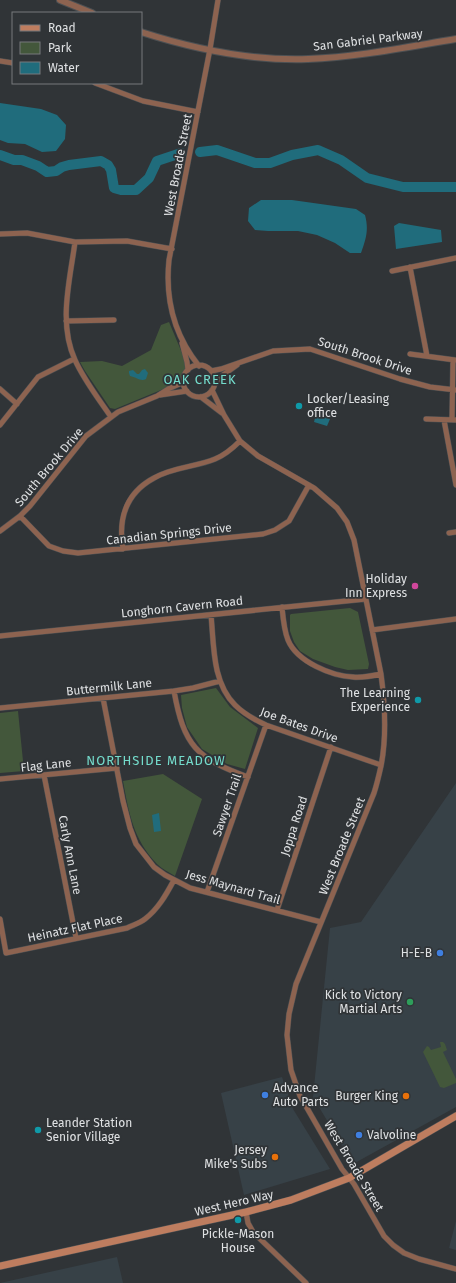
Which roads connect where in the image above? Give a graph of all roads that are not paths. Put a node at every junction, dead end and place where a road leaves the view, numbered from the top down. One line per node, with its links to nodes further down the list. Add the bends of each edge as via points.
1 (60, 0): 3 (street)
2 (218, 0): 6 (street, West Broade Street)
3 (90, 12)
4 (142, 32): 6 (street, San Gabriel Parkway)
5 (456, 39): 6 (street, San Gabriel Parkway, via 307,59 270,58)
6 (210, 49): 10 (street, West Broade Street)
7 (0, 61): 8 (street)
8 (12, 63)
9 (98, 84): 10 (street, via 143,101)
10 (198, 112): 13 (street, West Broade Street)
11 (0, 234): 12 (street, via 26,233)
12 (75, 242): 13 (street, via 127,241); 18 (street)
13 (172, 249): 19 (street, West Broade Street, via 168,286 170,306)
14 (456, 258): 15 (street)
15 (410, 267): 16 (street); 21 (street)
16 (392, 272)
17 (114, 320): 18 (street)
18 (66, 321): 22 (street)
19 (179, 334): 25 (street, West Broade Street); 26 (street, West Broade Street)
20 (410, 354): 21 (street)
21 (427, 356): 24 (street)
22 (74, 359): 36 (street, via 38,378); 38 (street)
23 (244, 360): 27 (street, South Brook Drive); 29 (street, South Brook Drive); 32 (street, South Brook Drive, via 273,351 310,349 400,379)
24 (454, 360): 32 (street)
25 (199, 366): 26 (street); 27 (street)
26 (188, 370): 28 (street)
27 (211, 371): 29 (street)
28 (184, 382): 33 (street); 34 (street, South Brook Drive)
29 (215, 384): 31 (street)
30 (0, 389): 36 (street)
31 (212, 390): 35 (street); 37 (street, West Broade Street)
32 (454, 390): 41 (street)
33 (187, 391): 34 (street, South Brook Drive); 35 (street)
34 (157, 396): 38 (street, South Brook Drive)
35 (200, 397): 37 (street, West Broade Street)
36 (17, 404): 42 (street)
37 (224, 415): 43 (street, West Broade Street)
38 (111, 417): 46 (street, South Brook Drive, via 86,436)
39 (426, 419): 40 (street)
40 (444, 420): 41 (street); 45 (street)
41 (454, 420)
42 (0, 425)
43 (240, 441): 44 (street, West Broade Street, via 258,456); 50 (street, via 216,459 154,478 137,490 123,517)
44 (309, 485): 50 (street, Canadian Springs Drive, via 289,521 275,530 263,534); 51 (street, West Broade Street, via 337,508 347,522 354,540)
45 (456, 485)
46 (20, 516): 47 (street, South Brook Drive); 50 (street, Canadian Springs Drive, via 49,546 63,551 78,553)
47 (0, 531)
48 (456, 532): 49 (street)
49 (449, 533)
50 (123, 549)
51 (366, 599): 52 (street, Longhorn Cavern Road); 55 (street, West Broade Street)
52 (282, 607): 53 (street, Longhorn Cavern Road); 57 (street, via 289,642 294,651 308,662 341,676 367,677)
53 (211, 615): 56 (street, Longhorn Cavern Road); 58 (street, Joe Bates Drive, via 216,668)
54 (456, 619): 55 (street)
55 (372, 630): 57 (street, West Broade Street)
56 (0, 636)
57 (381, 674): 64 (street, West Broade Street, via 385,732)
58 (220, 681): 59 (street, Buttermilk Lane); 62 (street, Joe Bates Drive, via 235,705)
59 (174, 691): 60 (street, Buttermilk Lane); 67 (street, via 182,726 194,747 216,764)
60 (103, 698): 61 (street, Buttermilk Lane); 65 (street, Jess Maynard Trail)
61 (0, 708)
62 (266, 725): 63 (street, Joe Bates Drive); 67 (street, Sawyer Trail)
63 (331, 747): 64 (street, Joe Bates Drive); 71 (street, Joppa Road)
64 (381, 765): 73 (street, West Broade Street, via 374,793)
65 (117, 768): 66 (street, Flag Lane); 69 (street, Jess Maynard Trail, via 125,814 136,844 154,867)
66 (44, 775): 68 (street, Flag Lane); 74 (street, Carly Ann Lane)
67 (248, 777): 70 (street, Sawyer Trail)
68 (0, 780)
69 (174, 880): 70 (street, Jess Maynard Trail, via 190,888); 74 (street, Heinatz Flat Place, via 166,895 144,920 127,928)
70 (207, 892): 71 (street, Jess Maynard Trail)
71 (277, 910): 73 (street, Jess Maynard Trail)
72 (0, 919): 74 (street, Heinatz Flat Place, via 6,953)
73 (321, 922): 76 (street, West Broade Street, via 296,984 287,1035 291,1070 300,1096)
74 (76, 938)
75 (456, 1116): 76 (main road, West Hero Way)
76 (349, 1178): 77 (main road, West Hero Way, via 291,1200); 79 (street, West Broade Street, via 384,1236 393,1245 419,1259)
77 (246, 1212): 78 (main road, West Hero Way); 80 (street, via 253,1232)
78 (0, 1266)
79 (456, 1269)
80 (306, 1283)

